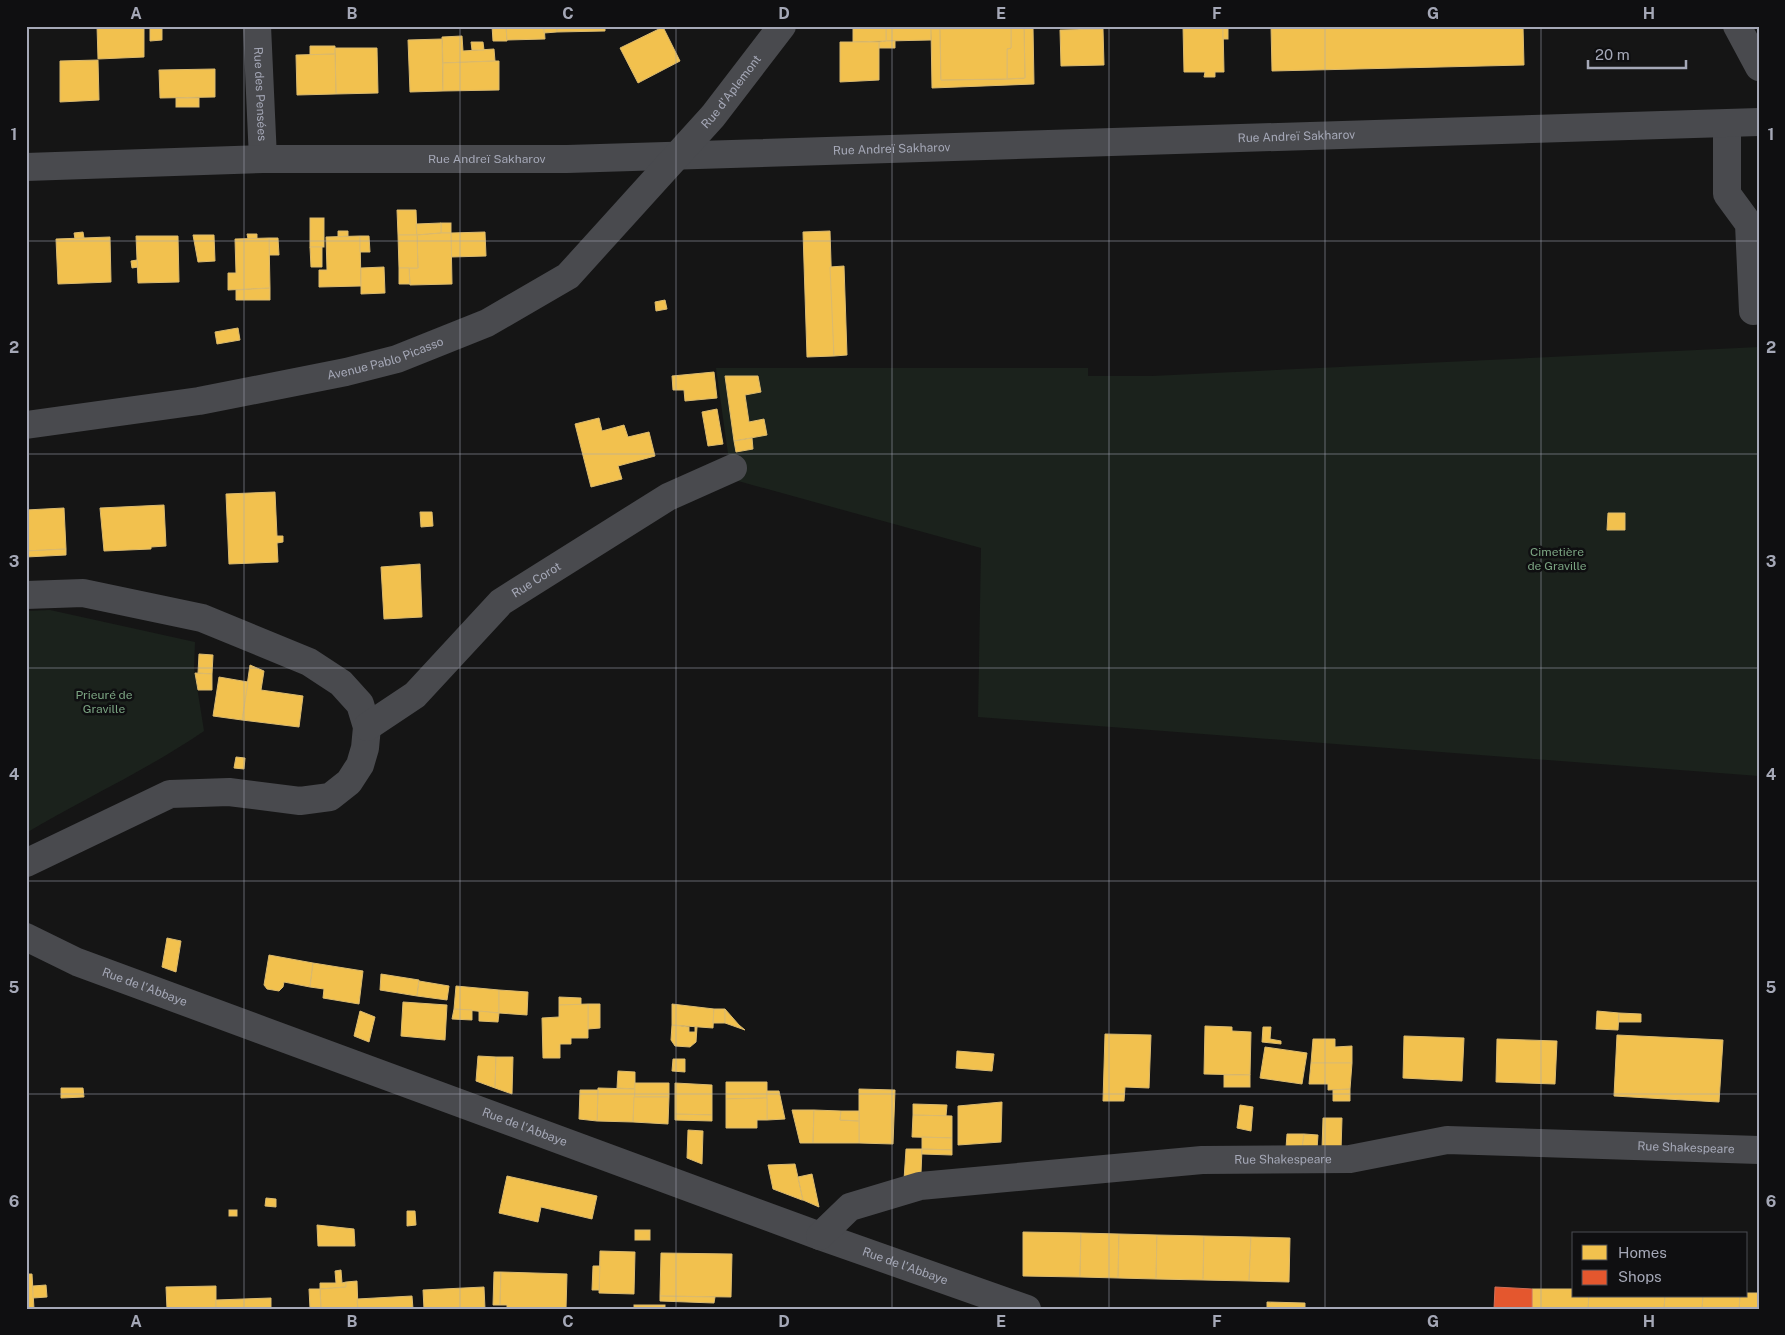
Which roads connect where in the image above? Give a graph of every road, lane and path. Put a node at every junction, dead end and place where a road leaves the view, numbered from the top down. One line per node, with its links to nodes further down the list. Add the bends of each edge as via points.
1 (257, 26): 8 (street, Rue des Pensées)
2 (782, 26): 7 (street, Rue d'Aplemont)
3 (1737, 26): 4 (street)
4 (1759, 67)
5 (1759, 122): 6 (street, Rue Andreï Sakharov)
6 (1727, 124): 7 (street, Rue Andreï Sakharov); 10 (street, via 1727,194 1749,224)
7 (679, 156): 8 (street, Rue Andreï Sakharov); 11 (street, Avenue Pablo Picasso, via 568,276 487,323 397,359 346,372 199,401)
8 (263, 160): 9 (street, Rue Andreï Sakharov)
9 (26, 168)
10 (1753, 311)
11 (26, 425)
12 (733, 468): 14 (street, Rue Corot, via 668,497 501,602 415,695)
13 (26, 594): 14 (street, via 83,593 202,618 309,662 341,683 360,704)
14 (367, 727): 15 (street, via 360,765 349,782 330,798 300,801 230,792 170,794)
15 (26, 863)
16 (26, 936): 18 (street, Rue de l'Abbaye, via 86,965)
17 (1759, 1150): 18 (street, Rue Shakespeare, via 1447,1140 1350,1159 1202,1160 920,1186 850,1207)
18 (820, 1236): 19 (street, Rue de l'Abbaye)
19 (1027, 1309)

